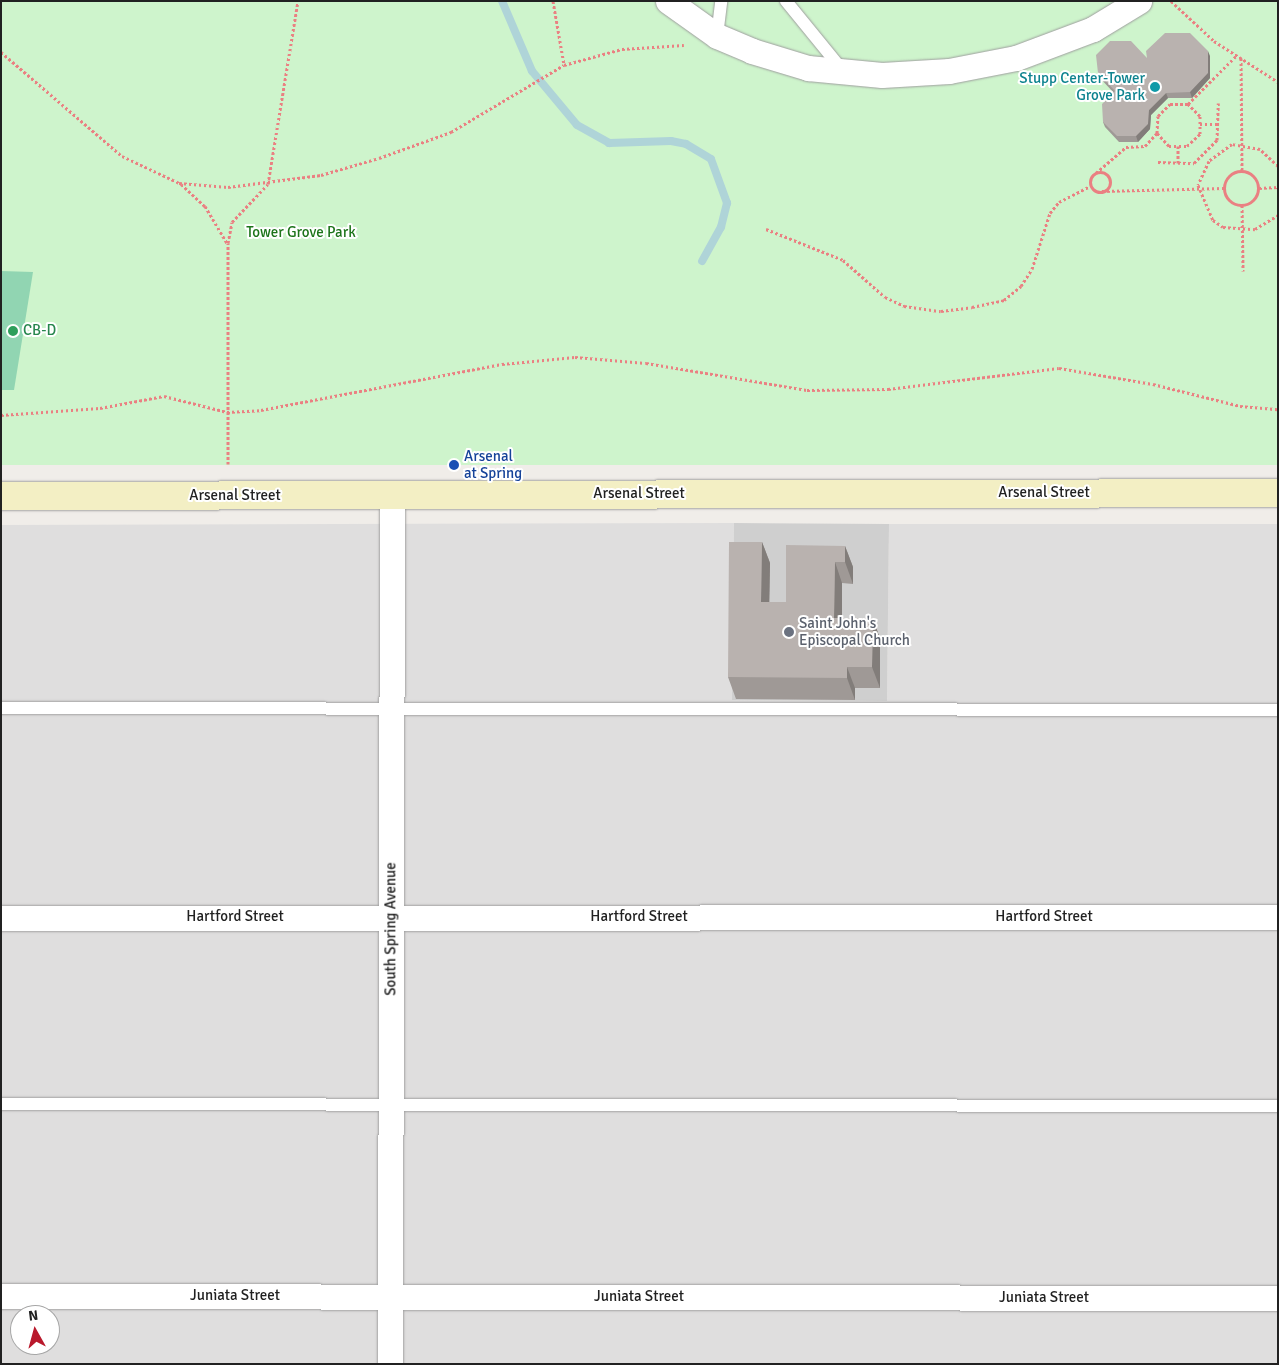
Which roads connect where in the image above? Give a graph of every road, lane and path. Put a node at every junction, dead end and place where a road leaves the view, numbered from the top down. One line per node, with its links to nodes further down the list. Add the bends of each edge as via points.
1 (298, 1): 28 (path)
2 (552, 1): 12 (path)
3 (668, 1): 8 (street)
4 (721, 1): 8 (lane)
5 (786, 1): 13 (lane)
6 (1139, 1): 13 (street, via 1093,29 1016,58 915,75)
7 (1171, 1): 10 (path, via 1214,41)
8 (717, 36): 12 (path, via 686,44 622,49); 13 (street, via 808,68)
9 (1, 52): 27 (path, via 122,156)
10 (1237, 55): 11 (path); 16 (path)
11 (1241, 58): 14 (path); 20 (path)
12 (564, 65): 28 (path, via 531,81 486,113 417,146 321,175)
13 (845, 73)
14 (1278, 82)
15 (1218, 103): 18 (path)
16 (1188, 104): 17 (path, via 1200,116); 19 (path, via 1170,104 1158,116)
17 (1200, 124): 18 (path); 21 (path, via 1200,134 1187,146)
18 (1217, 124): 23 (path, via 1216,140 1194,163)
19 (1157, 134): 21 (path, via 1169,146); 26 (path, via 1145,146 1126,147)
20 (1241, 144): 24 (path, via 1260,148); 25 (path); 33 (path, via 1211,158)
21 (1178, 146): 23 (path)
22 (1158, 162): 23 (path)
23 (1178, 162)
24 (1278, 166)
25 (1242, 170): 30 (path, via 1231,174); 31 (path, via 1253,175)
26 (1096, 173): 29 (path); 34 (path, via 1109,179)
27 (179, 183): 28 (path); 39 (path, via 205,206)
28 (268, 184): 39 (path, via 232,222)
29 (1091, 186): 34 (path); 37 (path, via 1059,202 1050,213 1032,269 1021,286 1004,300 972,307 941,311 904,306 885,297 843,260)
30 (1224, 188): 33 (path); 35 (path, via 1229,201)
31 (1259, 188): 32 (path); 35 (path, via 1254,200)
32 (1278, 188)
33 (1198, 189): 34 (path); 38 (path, via 1215,223)
34 (1102, 192)
35 (1242, 206): 38 (path)
36 (1278, 215): 38 (path, via 1264,225)
37 (766, 229)
38 (1242, 229): 40 (path)
39 (228, 243): 42 (path)
40 (1243, 271)
41 (1278, 409): 42 (path, via 1240,406 1153,384 1059,368 888,388 807,390 646,363 575,357 502,364 307,404)
42 (227, 412): 43 (path, via 164,396 100,408); 44 (path)
43 (1, 415)
44 (228, 464)
45 (1278, 493): 46 (main road, Arsenal Street)
46 (392, 495): 47 (main road, Arsenal Street); 48 (street, South Spring Avenue)
47 (1, 496)
48 (392, 706): 49 (lane); 50 (lane); 51 (street, South Spring Avenue)
49 (1, 708)
50 (1278, 710)
51 (391, 917): 52 (street, Hartford Street); 53 (street, Hartford Street); 55 (street, South Spring Avenue)
52 (1278, 917)
53 (1, 918)
54 (1, 1104): 55 (lane)
55 (390, 1105): 56 (lane); 58 (street, South Spring Avenue)
56 (1278, 1106)
57 (1, 1296): 58 (street, Juniata Street)
58 (390, 1296): 59 (street, Juniata Street); 60 (street, South Spring Avenue)
59 (1278, 1298)
60 (390, 1364)

